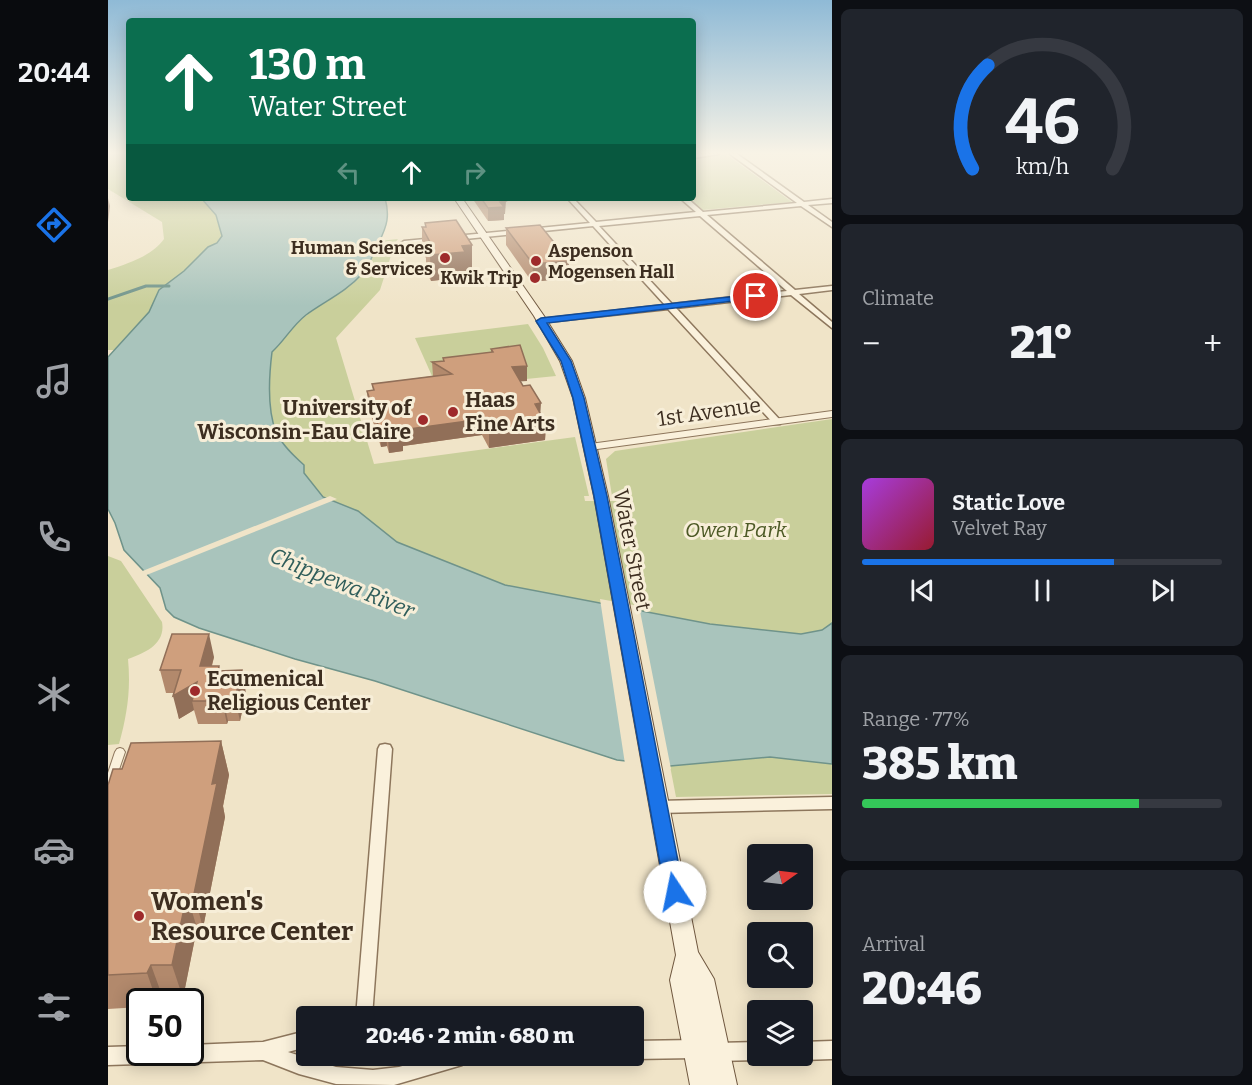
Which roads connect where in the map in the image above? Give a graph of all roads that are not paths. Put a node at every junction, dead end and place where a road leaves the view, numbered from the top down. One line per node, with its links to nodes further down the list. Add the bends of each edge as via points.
1 (463, 205): 9 (main road, Water Street)
2 (576, 205): 7 (street)
3 (690, 205): 6 (street)
4 (797, 205): 6 (street)
5 (804, 205): 8 (street)
6 (701, 214): 7 (street); 12 (street)
7 (594, 224): 9 (street); 13 (street)
8 (832, 225)
9 (484, 235): 10 (street); 14 (main road, Water Street)
10 (404, 243)
11 (832, 288): 12 (street)
12 (793, 292): 13 (street); 15 (street)
13 (670, 306): 14 (street); 17 (street)
14 (541, 321): 18 (main road, Water Street, via 566,361)
15 (832, 326)
16 (832, 414): 17 (street, 1st Avenue)
17 (777, 422): 18 (street, 1st Avenue)
18 (590, 447): 22 (main road, Water Street)
19 (386, 749): 24 (street)
20 (120, 752): 21 (street)
21 (108, 787)
22 (657, 802): 23 (street); 27 (main road, Water Street, via 687,955 682,980)
23 (832, 802)
24 (365, 1006)
25 (296, 1042): 31 (street)
26 (644, 1050): 27 (street)
27 (706, 1050): 29 (street); 36 (main road); 37 (main road)
28 (832, 1050): 30 (street)
29 (747, 1051)
30 (813, 1051)
31 (263, 1052): 32 (street); 33 (street)
32 (108, 1056)
33 (296, 1064)
34 (302, 1066): 35 (street, via 364,1080)
35 (433, 1066)
36 (703, 1085)
37 (724, 1085)

